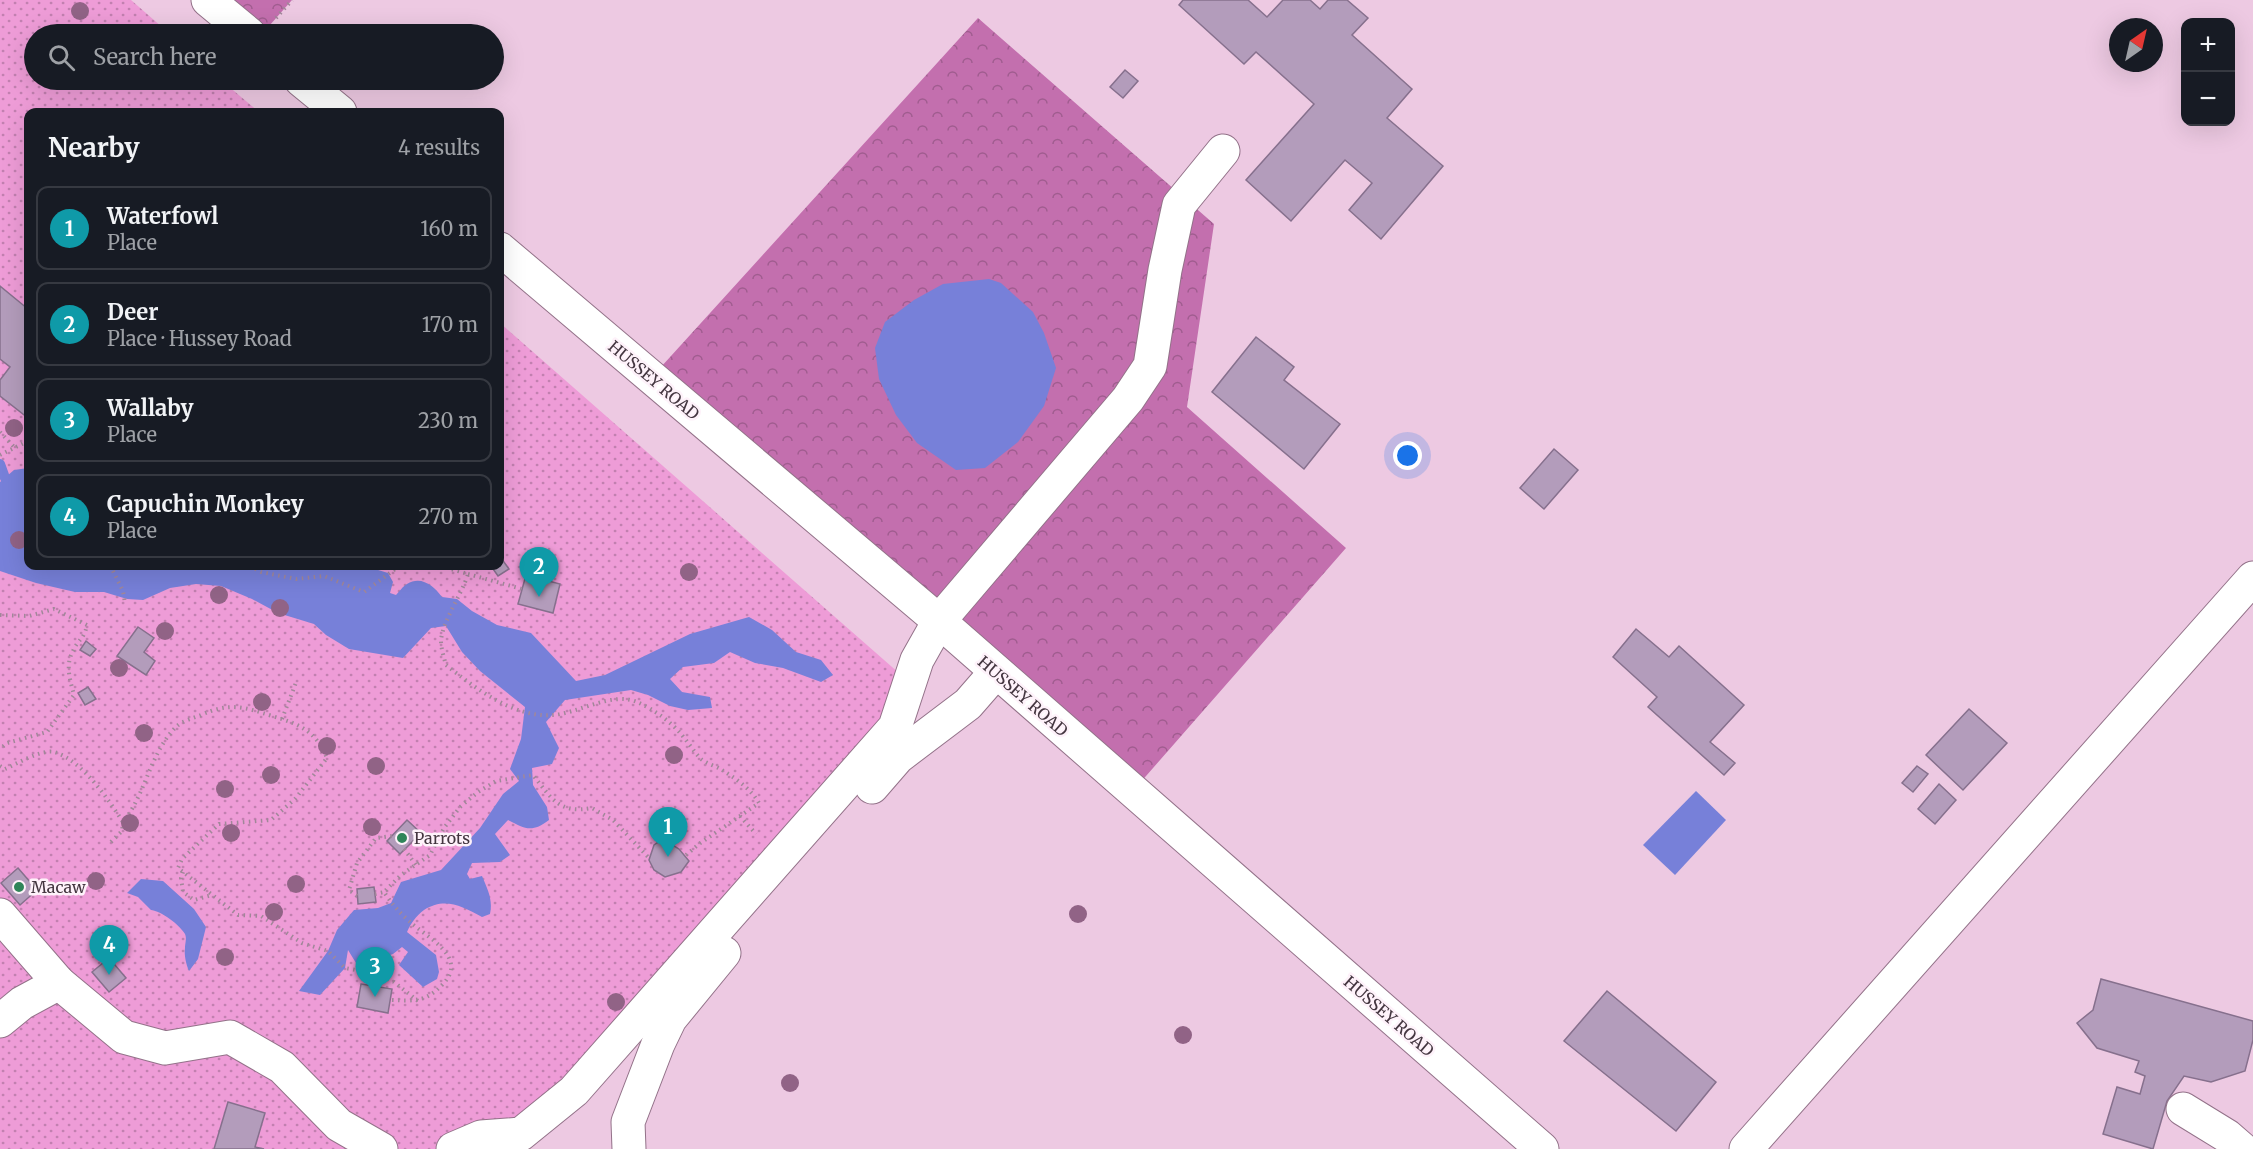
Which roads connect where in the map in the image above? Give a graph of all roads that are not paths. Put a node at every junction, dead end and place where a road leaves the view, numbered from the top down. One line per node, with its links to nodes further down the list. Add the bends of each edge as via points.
1 (208, 0): 2 (street)
2 (237, 24)
3 (313, 90): 4 (street)
4 (335, 108)
5 (1222, 151): 8 (street, via 1179,205 1150,366 1128,399)
6 (504, 252): 8 (street, HUSSEY ROAD)
7 (2253, 578): 18 (street)
8 (939, 621): 9 (street, HUSSEY ROAD); 15 (street, via 917,660 895,727 574,1091 520,1134 482,1137)
9 (995, 673): 16 (street, via 968,704 898,758 748,924 670,1019 628,1122); 17 (street, HUSSEY ROAD)
10 (0, 915): 11 (street)
11 (59, 984): 12 (street, via 22,1003); 14 (street, via 124,1037 165,1048 230,1037 282,1066 339,1125)
12 (0, 1021)
13 (2182, 1109): 19 (street)
14 (381, 1149)
15 (453, 1149)
16 (629, 1149)
17 (1542, 1149)
18 (1746, 1149)
19 (2242, 1149)

